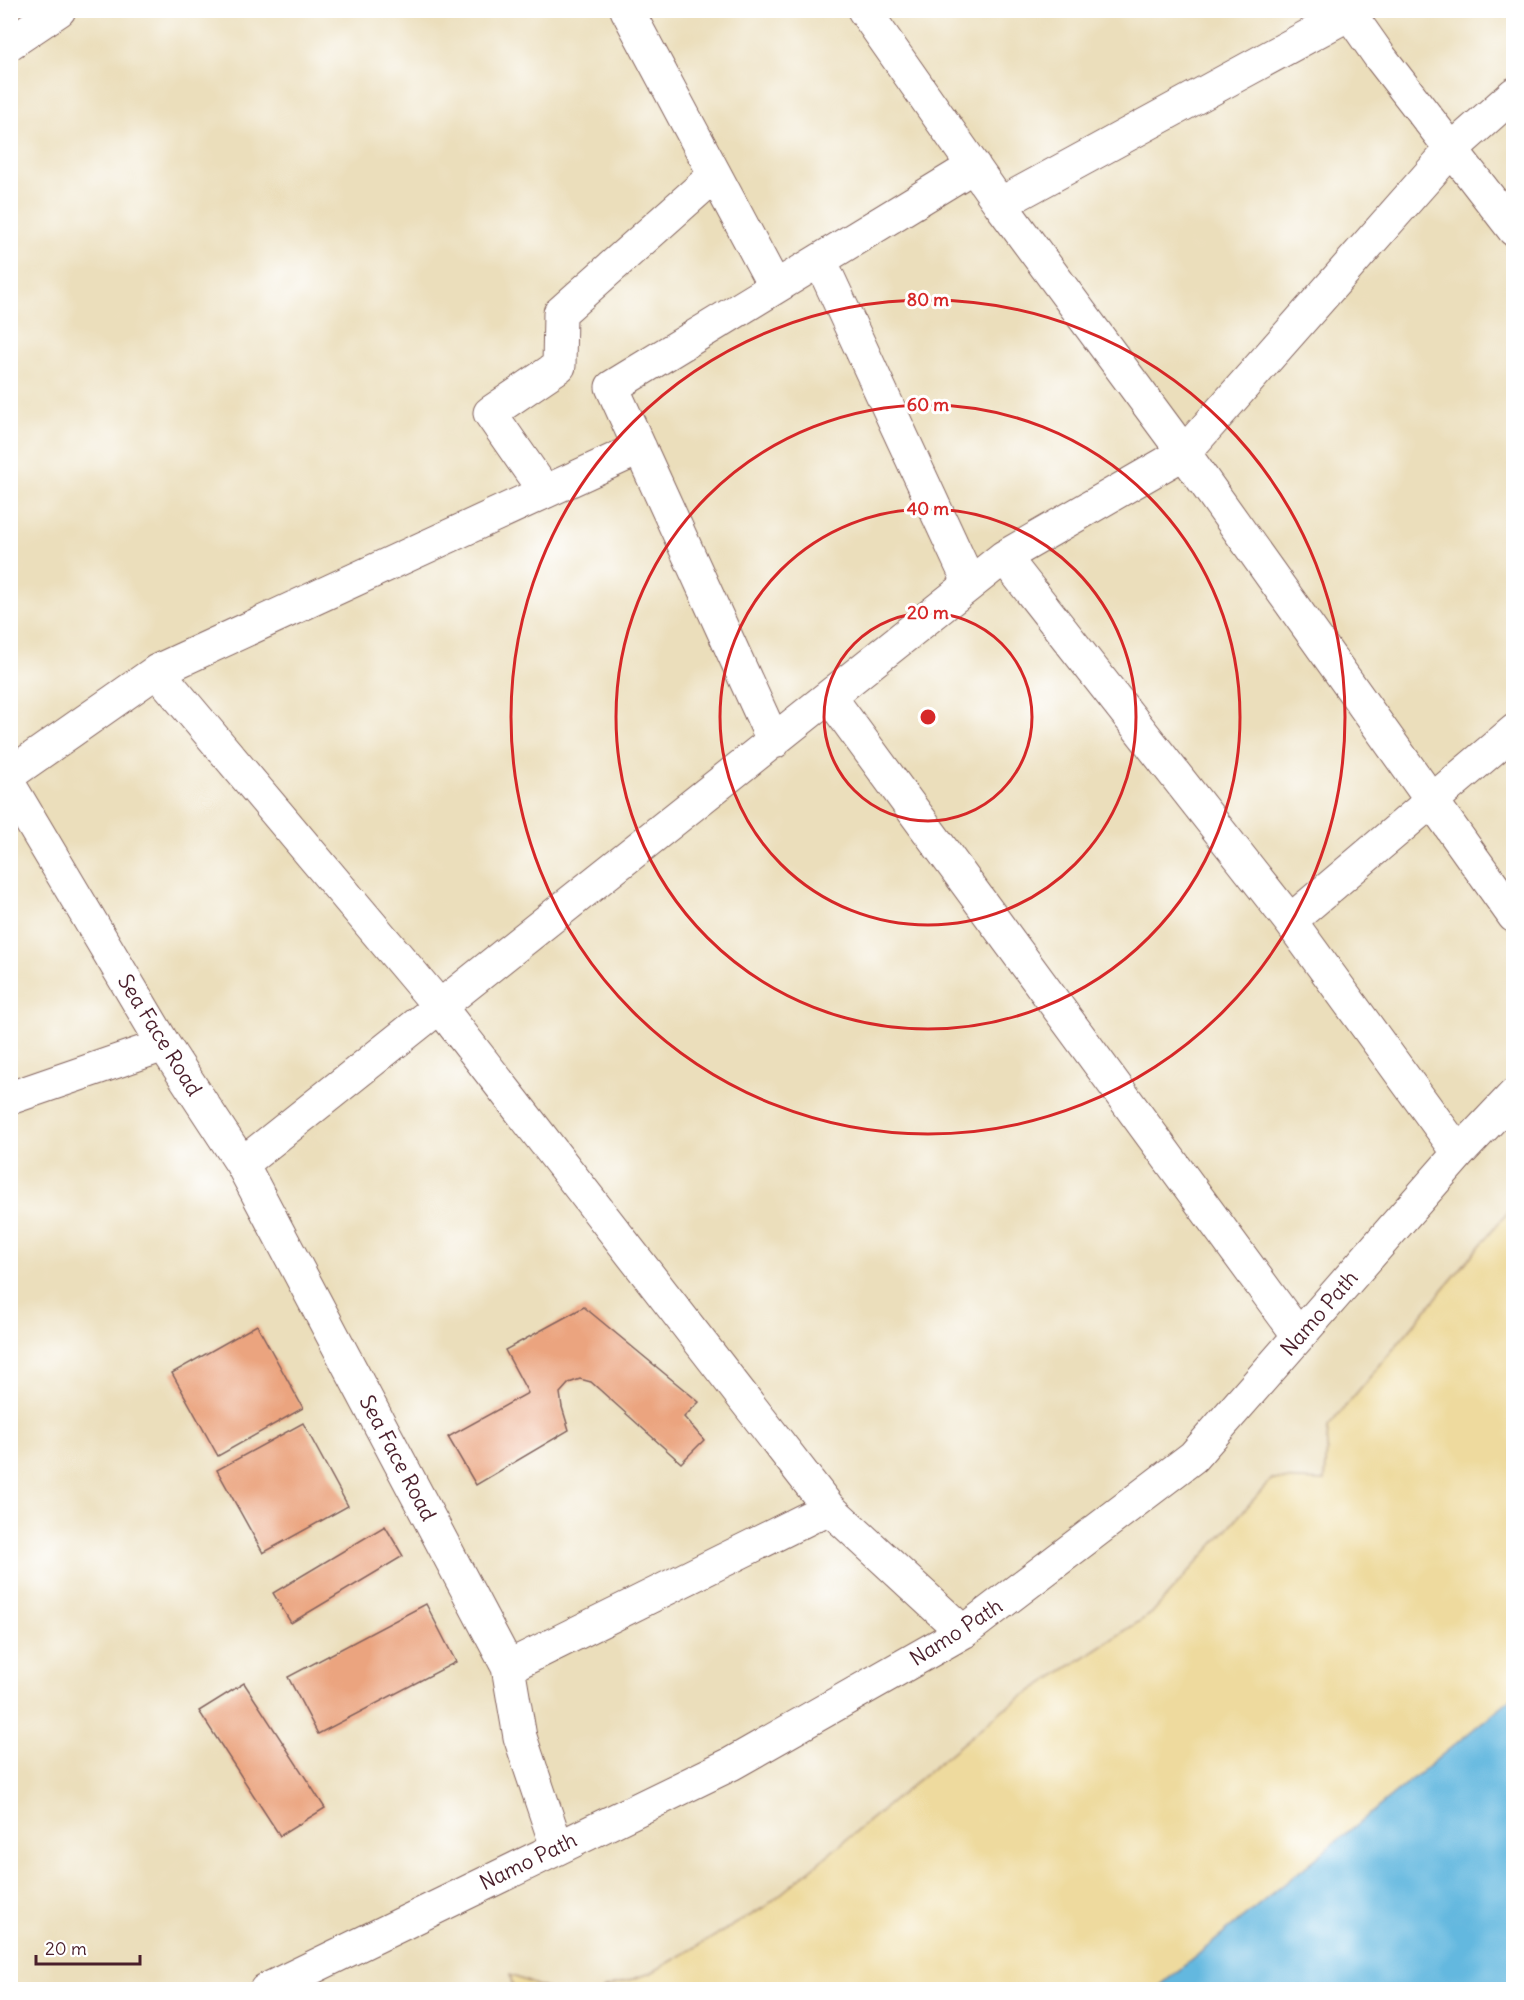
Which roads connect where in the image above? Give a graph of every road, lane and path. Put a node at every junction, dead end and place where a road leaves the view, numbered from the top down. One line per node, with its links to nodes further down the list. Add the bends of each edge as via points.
1 (59, 10): 5 (street)
2 (627, 10): 9 (street)
3 (864, 10): 8 (street)
4 (1348, 12): 7 (street); 10 (street)
5 (10, 43)
6 (1514, 94): 7 (street)
7 (1451, 150): 11 (street); 15 (street)
8 (974, 166): 10 (street); 12 (street)
9 (715, 175): 13 (street); 16 (street, via 560,313 559,366 490,413)
10 (1000, 204): 15 (street)
11 (1514, 230)
12 (820, 260): 13 (street); 18 (street)
13 (775, 287): 14 (street, via 612,387)
14 (640, 448): 16 (street); 22 (street)
15 (1184, 453): 17 (street); 25 (street)
16 (545, 492): 19 (street)
17 (1004, 557): 18 (street); 27 (street)
18 (970, 584): 20 (street)
19 (157, 671): 23 (street); 28 (street)
20 (830, 697): 22 (street); 34 (street)
21 (1514, 731): 25 (street)
22 (774, 742): 28 (street)
23 (10, 774)
24 (10, 786): 29 (street, Sea Face Road)
25 (1430, 800): 26 (street); 27 (street)
26 (1514, 916)
27 (1290, 921): 32 (street)
28 (440, 1007): 33 (street); 35 (street)
29 (164, 1045): 31 (street); 33 (street, Sea Face Road)
30 (1514, 1095): 32 (street, Namo Path)
31 (10, 1098)
32 (1459, 1153): 34 (street, Namo Path)
33 (242, 1164): 37 (street, Sea Face Road)
34 (1299, 1336): 36 (street, Namo Path, via 1193,1457)
35 (829, 1508): 36 (street); 37 (street)
36 (963, 1632): 38 (street, Namo Path, via 731,1764)
37 (508, 1667): 38 (street, Sea Face Road, via 520,1737)
38 (557, 1847): 39 (street, Namo Path)
39 (266, 1989)

